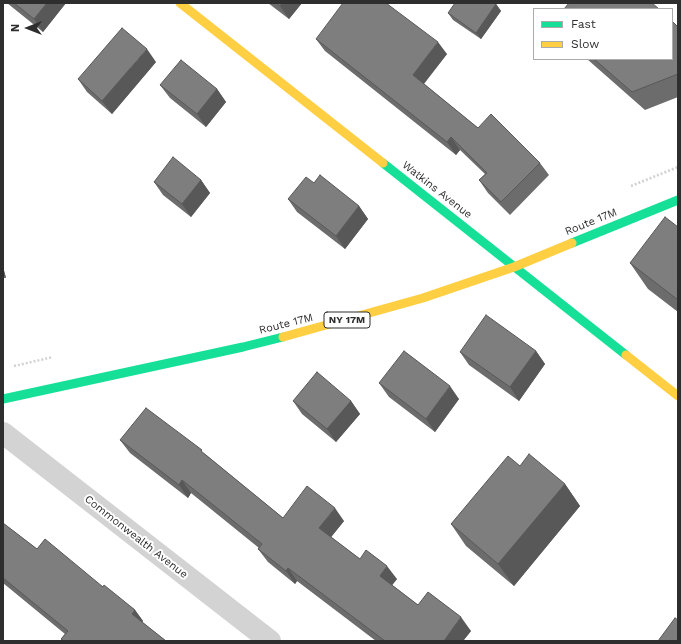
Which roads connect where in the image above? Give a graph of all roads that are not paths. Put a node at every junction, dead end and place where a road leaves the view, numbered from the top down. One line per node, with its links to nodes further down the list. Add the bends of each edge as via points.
1 (180, 3): 3 (main road, Watkins Avenue)
2 (678, 200): 3 (main road, Route 17M / NY 17M)
3 (514, 267): 4 (main road, Watkins Avenue); 5 (main road, Route 17M / NY 17M, via 423,298 329,325 243,347)
4 (678, 396)
5 (3, 399)
6 (3, 433): 7 (street, Commonwealth Avenue)
7 (270, 641)

